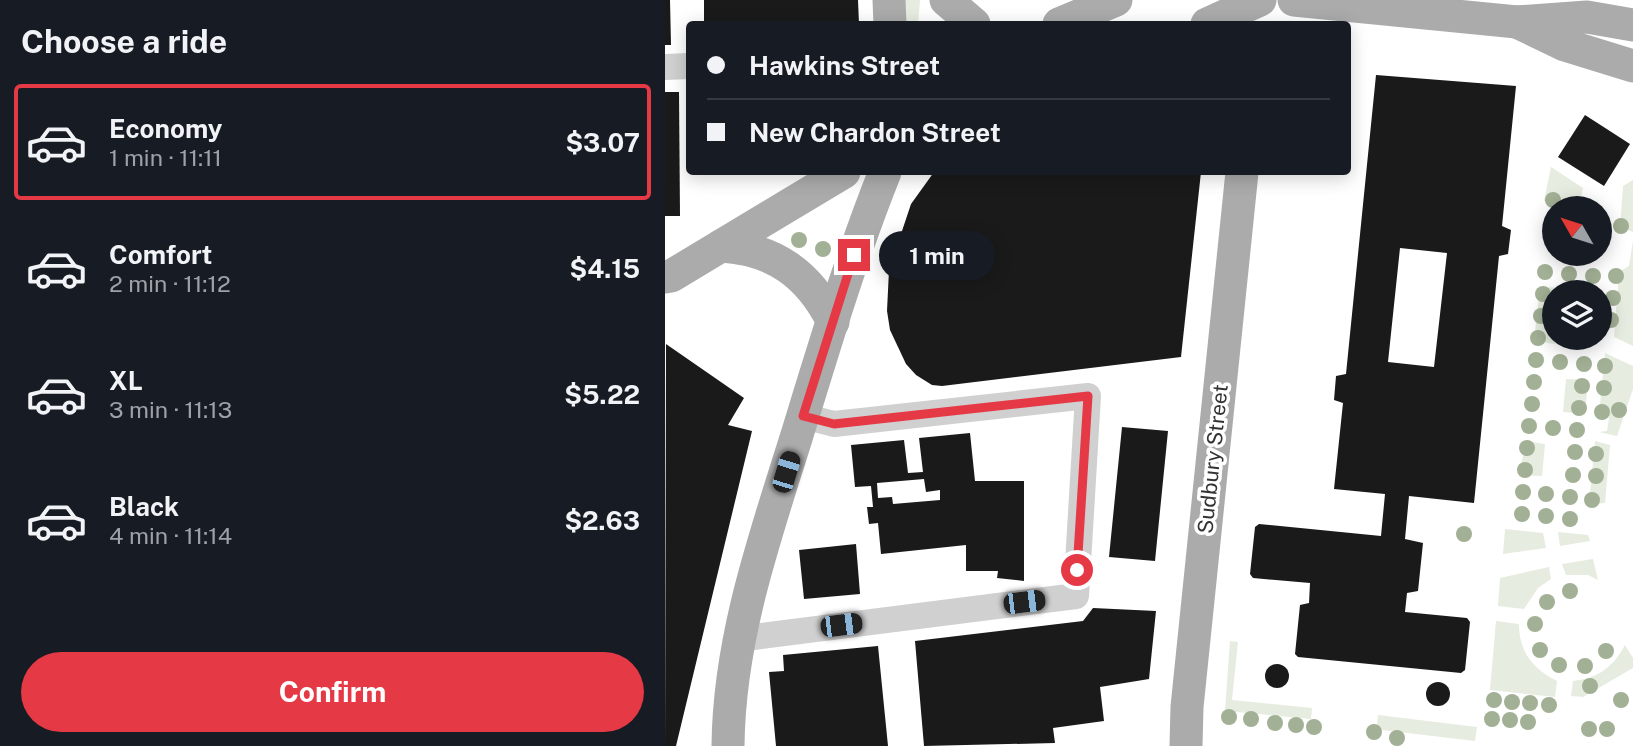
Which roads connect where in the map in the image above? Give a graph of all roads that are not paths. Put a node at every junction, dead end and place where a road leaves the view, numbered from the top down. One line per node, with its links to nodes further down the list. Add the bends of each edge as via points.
1 (890, 0): 8 (main road)
2 (936, 0): 9 (main road)
3 (946, 0): 10 (main road)
4 (1116, 0): 11 (main road)
5 (1259, 0): 12 (main road)
6 (1265, 0): 13 (main road)
7 (1294, 0): 14 (main road)
8 (890, 21)
9 (934, 21)
10 (970, 21)
11 (1066, 21)
12 (1214, 21)
13 (1261, 21)
14 (1517, 22): 15 (main road, via 1587,17); 17 (main road, via 1565,45)
15 (1633, 25)
16 (686, 66): 18 (street)
17 (1633, 66)
18 (665, 67)
19 (839, 175): 22 (main road)
20 (884, 175): 24 (main road)
21 (1242, 175): 28 (main road, Sudbury Street)
22 (721, 246): 23 (main road); 24 (main road, via 754,250 784,262 816,292)
23 (667, 278)
24 (832, 322): 25 (main road)
25 (803, 416): 26 (main road); 26 (street, via 834,424 1088,396 1076,596)
26 (738, 639): 27 (main road)
27 (729, 746)
28 (1186, 746)

